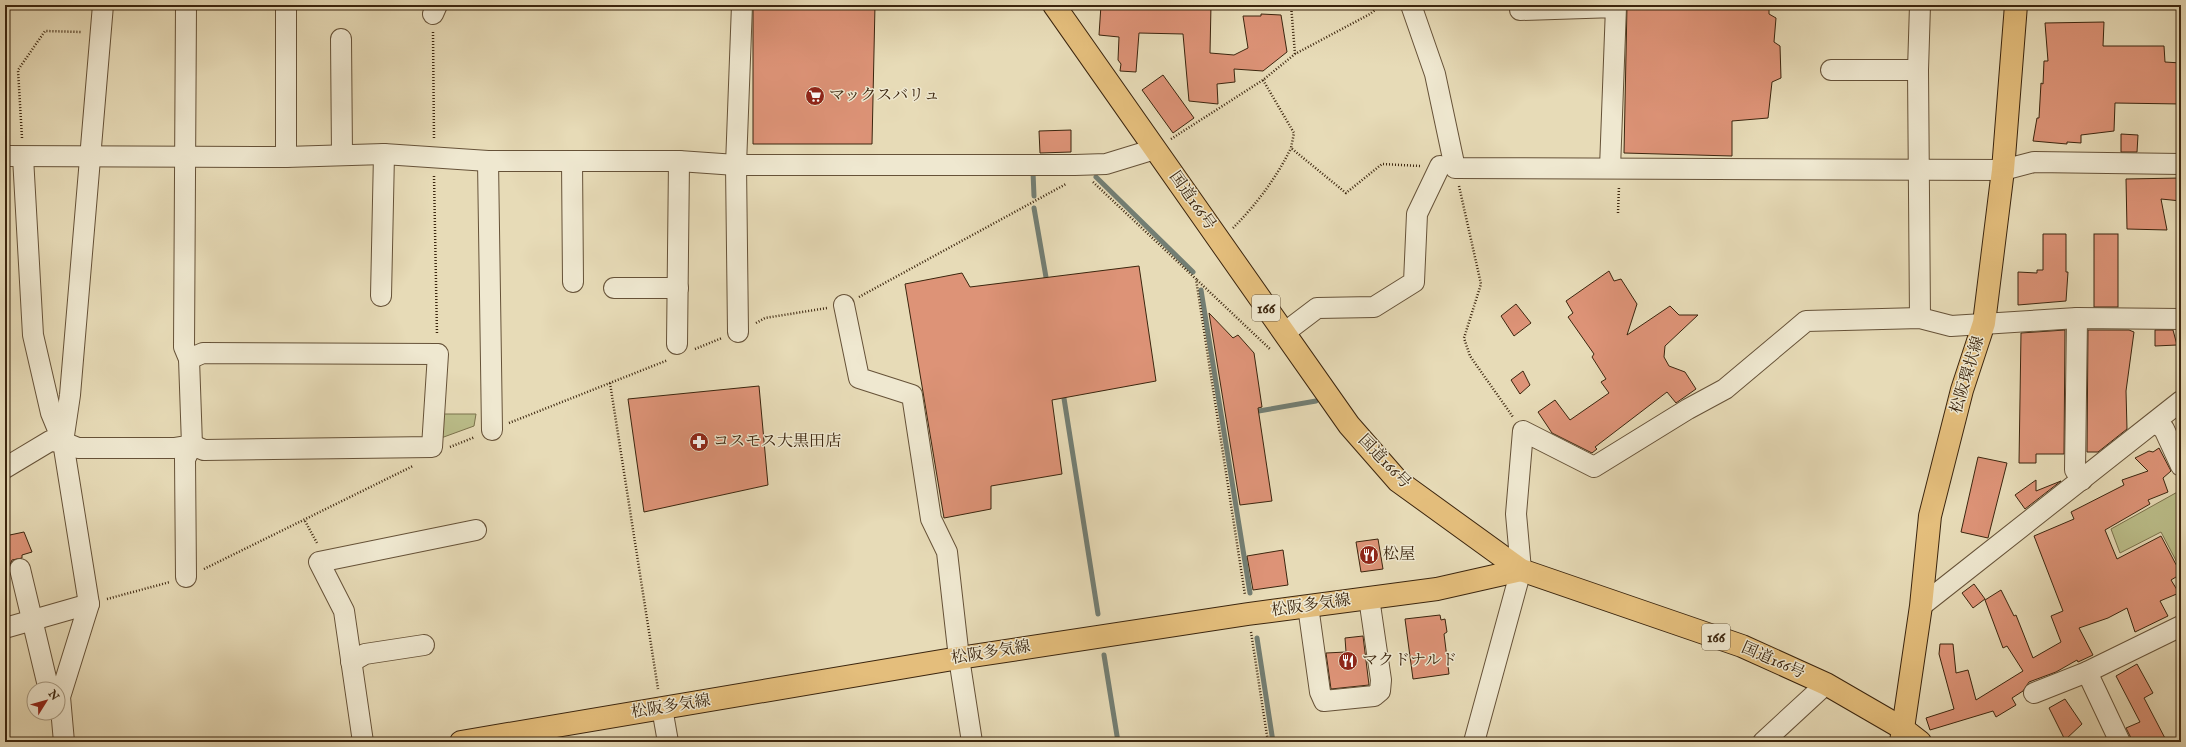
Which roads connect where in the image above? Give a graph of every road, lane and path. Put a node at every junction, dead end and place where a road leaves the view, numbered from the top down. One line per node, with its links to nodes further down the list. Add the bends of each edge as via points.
1 (103, 5): 13 (street)
2 (186, 5): 25 (street)
3 (286, 5): 26 (street)
4 (742, 5): 32 (street)
5 (1054, 5): 20 (main road, 国道166号 / 166)
6 (1291, 5): 15 (path)
7 (1381, 5): 15 (path, via 1370,14)
8 (1411, 5): 33 (street, via 1436,74)
9 (1520, 5): 34 (street, via 1520,10 1616,7)
10 (1920, 5): 17 (street)
11 (2016, 5): 37 (main road, 松阪環状線)
12 (435, 9): 27 (path)
13 (100, 33): 23 (path, via 45,31 18,70); 24 (street)
14 (341, 39): 22 (street)
15 (1295, 54): 18 (path)
16 (1831, 70): 17 (street)
17 (1918, 70): 36 (street)
18 (1263, 80): 19 (path, via 1294,133); 20 (path)
19 (1291, 148): 33 (path, via 1346,192 1382,164); 39 (path, via 1269,185)
20 (1155, 149): 35 (street, via 1106,164); 39 (main road, 国道166号 / 166)
21 (384, 154): 22 (street); 27 (street); 44 (street)
22 (342, 155): 26 (street)
23 (14, 156): 24 (street); 60 (street, via 33,335 51,413)
24 (90, 156): 25 (street); 60 (street, via 70,395)
25 (184, 157): 26 (street); 54 (street, via 184,347)
26 (286, 157)
27 (434, 157): 28 (street); 53 (path)
28 (488, 161): 29 (street); 58 (street)
29 (572, 161): 30 (street); 41 (street)
30 (679, 161): 32 (street); 43 (street)
31 (2181, 164): 37 (street, via 2034,162)
32 (736, 165): 35 (street); 50 (street)
33 (1448, 167): 34 (street); 51 (street, via 1416,214 1414,282 1374,307 1317,308); 59 (path, via 1481,284 1464,338 1470,356)
34 (1615, 168): 36 (street); 38 (path)
35 (1079, 169): 40 (path); 45 (path, via 1032,204)
36 (1920, 169): 37 (street); 46 (street)
37 (2003, 170): 49 (main road, 松阪環状線)
38 (1618, 213)
39 (1220, 241): 51 (main road, 国道166号 / 166)
40 (1196, 280): 51 (path, via 1271,350); 76 (path)
41 (573, 282)
42 (614, 288): 43 (street)
43 (678, 288): 52 (street)
44 (381, 296)
45 (844, 305): 50 (path, via 765,318); 81 (street, via 859,378 912,395 931,519 947,552)
46 (1920, 318): 49 (street, via 1951,326); 59 (street, via 1806,321 1726,389 1594,466)
47 (2077, 318): 48 (street); 49 (street); 65 (street, via 2075,470)
48 (2181, 319)
49 (1984, 323): 75 (main road, 松阪環状線, via 1962,390 1930,516)
50 (738, 332): 52 (path)
51 (1287, 337): 70 (main road, 国道166号 / 166, via 1349,425 1398,481)
52 (680, 351): 55 (path)
53 (438, 354): 54 (street, via 203,353); 62 (street)
54 (189, 359): 61 (street)
55 (610, 383): 58 (path); 88 (path)
56 (2181, 401): 57 (street)
57 (2155, 423): 63 (street, via 2164,429); 65 (street)
58 (492, 430): 62 (path, via 443,450)
59 (1523, 431): 70 (street, via 1516,514)
60 (63, 442): 61 (street, via 78,448 174,448); 64 (street, via 50,441); 73 (street)
61 (192, 444): 62 (street, via 204,450); 71 (street, via 185,459)
62 (432, 447): 66 (path, via 431,457)
63 (2181, 466)
64 (5, 468)
65 (2082, 480): 75 (street)
66 (305, 521): 68 (path); 71 (path)
67 (476, 530): 68 (street)
68 (326, 561): 82 (street, via 319,562 344,611)
69 (20, 569): 77 (street)
70 (1521, 570): 72 (main road, 松阪多気線, via 1437,589); 86 (main road, 国道166号 / 166, via 1742,646); 97 (street)
71 (186, 577): 73 (path)
72 (1369, 598): 74 (main road, 松阪多気線); 74 (street, via 1381,680 1380,691 1374,696 1324,701 1320,692)
73 (89, 604): 77 (street); 85 (street)
74 (1308, 606): 76 (main road, 松阪多気線)
75 (1921, 606): 90 (main road, 松阪環状線)
76 (1248, 614): 81 (main road, 松阪多気線); 96 (path)
77 (33, 621): 79 (street); 84 (street)
78 (2181, 626): 83 (street)
79 (5, 628)
80 (424, 645): 82 (street, via 365,654)
81 (959, 658): 88 (main road, 松阪多気線); 95 (street)
82 (351, 662): 92 (street)
83 (2087, 672): 87 (street); 100 (street)
84 (47, 681)
85 (61, 681)
86 (1826, 684): 90 (main road, 国道166号 / 166); 98 (street)
87 (2034, 693)
88 (660, 699): 93 (main road, 松阪多気線); 94 (street)
89 (61, 721): 91 (street)
90 (1901, 735): 99 (main road, 国道166号 / 166)
91 (64, 742)
92 (363, 742)
93 (461, 742)
94 (668, 742)
95 (972, 742)
96 (1268, 742)
97 (1474, 742)
98 (1763, 742)
99 (1920, 742)
100 (2120, 742)

